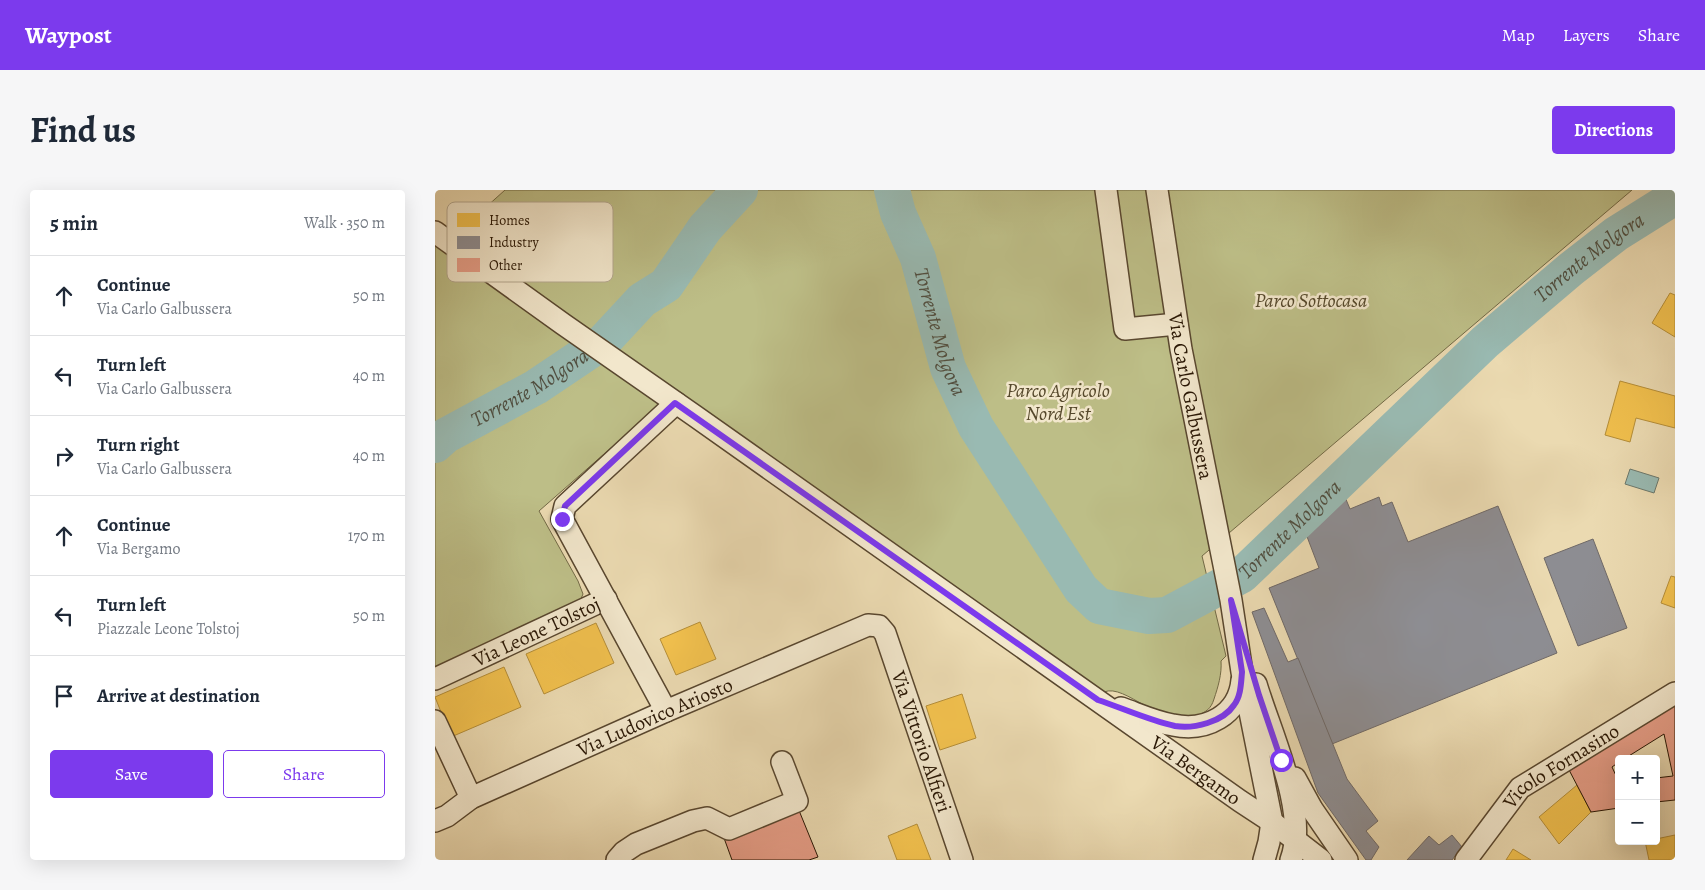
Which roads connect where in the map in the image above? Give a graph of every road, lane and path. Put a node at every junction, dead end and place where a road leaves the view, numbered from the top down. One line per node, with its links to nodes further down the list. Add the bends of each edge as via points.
1 (1106, 190): 6 (street, via 1125,329)
2 (1157, 190): 6 (street, Via Carlo Galbussera)
3 (435, 232): 4 (street, Via Bergamo)
4 (447, 241)
5 (505, 282): 7 (street, Via Bergamo)
6 (1177, 324): 9 (street, Via Carlo Galbussera)
7 (675, 403): 8 (street, via 565,506 562,519); 14 (street, Via Bergamo)
8 (606, 599): 12 (street, Via Leone Tolstoj); 15 (street, Via Leone Tolstoj)
9 (1231, 600): 11 (street, Via Carlo Galbussera); 17 (street, Via Carlo Galbussera)
10 (879, 626): 15 (street, Via Ludovico Ariosto, via 869,625); 25 (street, Via Vittorio Alfieri, via 885,633)
11 (1242, 672): 14 (street, Via Carlo Galbussera, via 1234,706 1220,718 1200,725 1174,726); 21 (street, Via Carlo Galbussera)
12 (435, 679)
13 (1675, 693): 29 (street, Vicolo Fornasino, via 1520,788)
14 (1098, 700): 21 (street, Via Bergamo)
15 (666, 711): 19 (street, Via Ludovico Ariosto)
16 (435, 721): 19 (street)
17 (1268, 722): 22 (street, Via Carlo Galbussera, via 1294,808); 28 (street, Via Carlo Galbussera, via 1311,808)
18 (782, 762): 23 (street, via 797,801 729,829 707,818 693,821)
19 (471, 798): 20 (street, Via Ludovico Ariosto)
20 (435, 821)
21 (1272, 822): 22 (street, Via Bergamo); 26 (street)
22 (1293, 850): 27 (street, Via Bergamo)
23 (640, 852): 24 (street, via 624,852)
24 (617, 860)
25 (962, 860)
26 (1264, 860)
27 (1321, 860)
28 (1347, 860)
29 (1466, 860)

